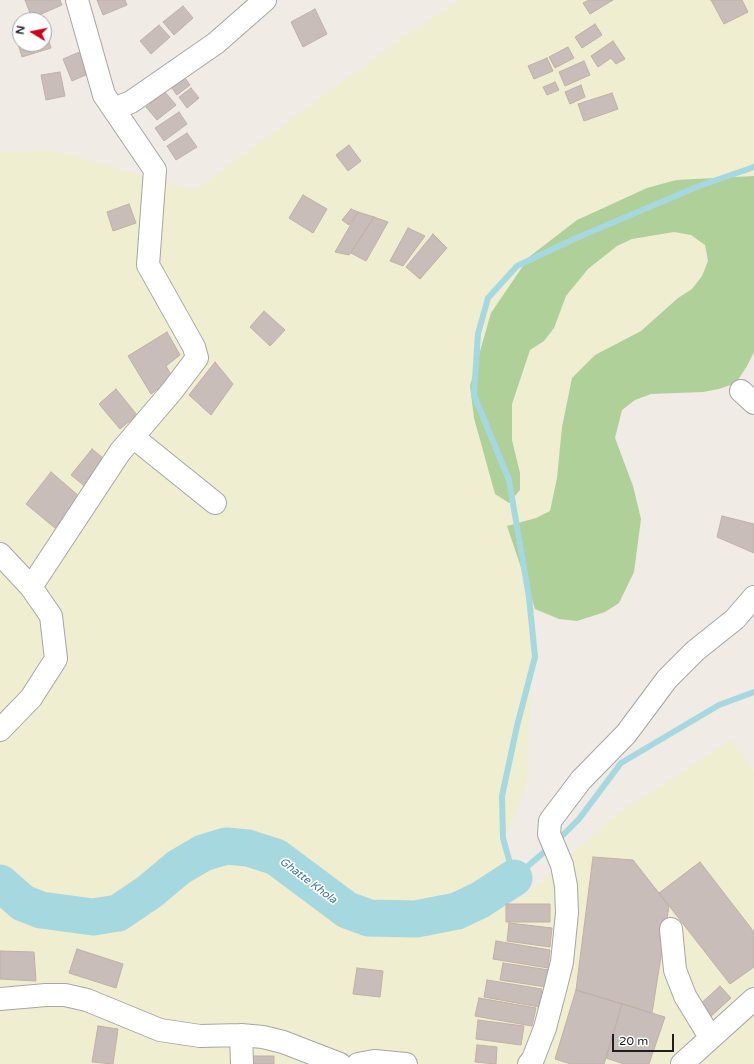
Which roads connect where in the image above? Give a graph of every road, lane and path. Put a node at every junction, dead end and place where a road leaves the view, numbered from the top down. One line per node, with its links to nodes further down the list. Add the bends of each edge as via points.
1 (77, 0): 3 (street, via 104,95)
2 (265, 0): 3 (street, via 216,43 131,102)
3 (114, 109): 4 (street, via 155,170 148,266 194,347 197,358)
4 (133, 437): 5 (street); 7 (street, via 120,452)
5 (215, 503)
6 (0, 554): 7 (street)
7 (31, 587): 9 (street, via 51,616 56,658 31,698)
8 (754, 597): 19 (street, via 735,619 695,651 667,679 626,734 581,780 550,821 548,834 562,865 567,913 562,962 545,1028)
9 (0, 730)
10 (672, 929): 14 (street, via 675,970 685,996)
11 (0, 999): 13 (street, via 65,995 87,1000 160,1030 200,1036)
12 (754, 999): 14 (street)
13 (241, 1035): 16 (street); 17 (street, via 283,1042)
14 (710, 1037): 20 (street)
15 (395, 1063): 18 (street, via 374,1061)
16 (242, 1064)
17 (340, 1064)
18 (358, 1064)
19 (529, 1064)
20 (682, 1064)

